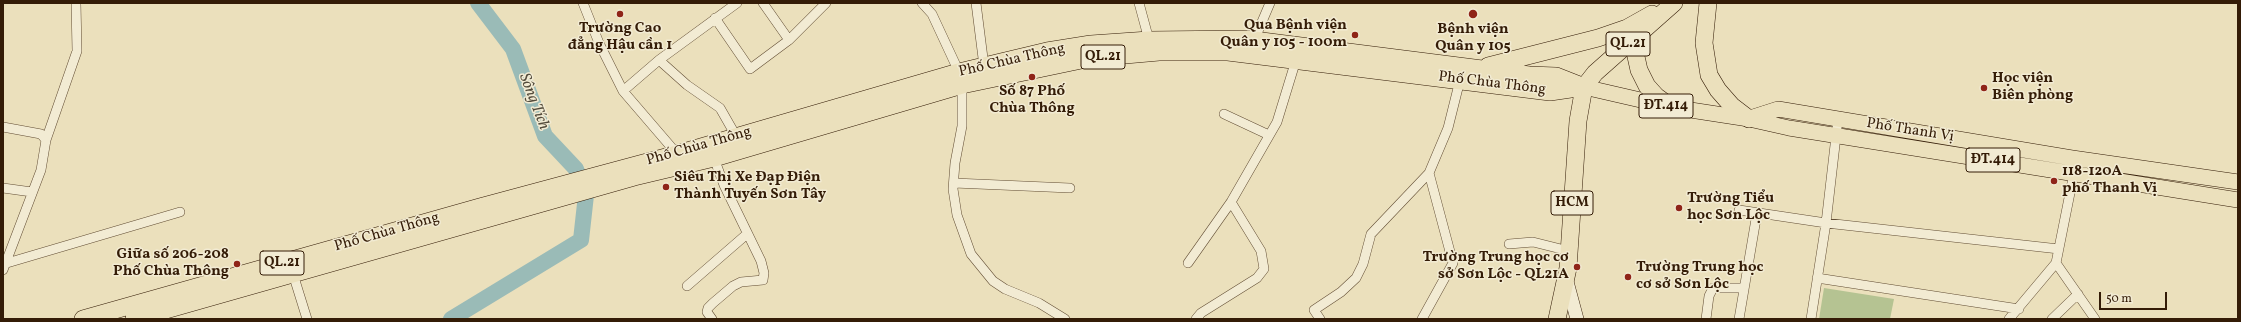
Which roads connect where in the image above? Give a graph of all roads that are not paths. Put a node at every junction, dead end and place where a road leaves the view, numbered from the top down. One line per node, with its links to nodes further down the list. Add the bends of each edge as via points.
1 (76, 3): 34 (street, via 78,50)
2 (583, 3): 25 (street)
3 (737, 3): 12 (street)
4 (763, 3): 14 (street)
5 (826, 3): 14 (street)
6 (922, 3): 23 (street, via 932,14)
7 (976, 3): 20 (street)
8 (1138, 3): 15 (street)
9 (1270, 3): 16 (street)
10 (1673, 3): 13 (highway, QL.21); 21 (highway, via 1627,28 1598,38)
11 (1708, 3): 28 (highway, via 1704,43 1709,75 1732,106)
12 (715, 18): 14 (street, via 750,69); 18 (street)
13 (1635, 38): 24 (highway, QL.21, via 1595,73); 26 (highway, via 1639,70 1647,86)
14 (789, 40)
15 (1148, 40): 16 (highway, Phố Chùa Thông / QL.21); 17 (highway, Phố Chùa Thông / QL.21)
16 (1251, 47): 17 (highway, Phố Chùa Thông / QL.21, via 1159,52); 19 (highway, Phố Chùa Thông / QL.21); 22 (highway, Phố Chùa Thông / QL.21)
17 (1091, 51): 20 (highway, Phố Chùa Thông / QL.21, via 1047,51); 23 (highway, Phố Chùa Thông / QL.21)
18 (659, 60): 25 (street); 33 (street, via 686,85 720,108)
19 (1296, 60): 22 (highway, Phố Chùa Thông / QL.21); 31 (street, via 1276,122)
20 (984, 66): 23 (highway, Phố Chùa Thông / QL.21)
21 (1476, 68): 22 (highway, Phố Chùa Thông / QL.21); 24 (highway, Phố Chùa Thông / QL.21, via 1556,76)
22 (1452, 75): 24 (highway, Phố Chùa Thông / QL.21, via 1550,92); 38 (street, via 1448,128)
23 (961, 78): 33 (highway, Phố Chùa Thông / QL.21); 35 (highway, Phố Chùa Thông / QL.21); 40 (street, via 962,126)
24 (1584, 87): 26 (main road, Phố Thanh Vị / ĐT.414); 54 (highway, HCM, via 1578,121)
25 (623, 91): 36 (street)
26 (1671, 107): 28 (main road, Phố Thanh Vị / ĐT.414)
27 (1224, 114): 31 (street)
28 (1749, 119): 29 (main road, Phố Thanh Vị, via 1778,109); 32 (main road, Phố Thanh Vị / ĐT.414)
29 (1838, 119): 32 (street); 37 (main road, Phố Thanh Vị)
30 (3, 127): 34 (street, via 41,134)
31 (1269, 135): 45 (street)
32 (1836, 135): 37 (main road, Phố Thanh Vị / ĐT.414); 50 (street)
33 (736, 136): 36 (highway, Phố Chùa Thông / QL.21)
34 (46, 140): 43 (street, via 40,170)
35 (714, 158): 36 (highway, Phố Chùa Thông / QL.21); 51 (street)
36 (679, 159): 48 (highway, Phố Chùa Thông / QL.21)
37 (2073, 165): 39 (main road, Phố Thanh Vị); 44 (main road, Phố Thanh Vị / ĐT.414); 53 (street)
38 (1429, 173): 71 (street, via 1371,234 1363,264 1356,278 1341,292 1314,310); 72 (street, via 1453,263)
39 (2238, 182)
40 (954, 183): 42 (street); 69 (street, via 964,237 981,269 1005,289 1039,303)
41 (3, 188): 43 (street)
42 (1070, 188)
43 (32, 192): 57 (street)
44 (2238, 200)
45 (1231, 202): 55 (street); 70 (street, via 1261,251 1264,268 1257,278 1201,313)
46 (1739, 210): 49 (street)
47 (180, 212): 57 (street)
48 (481, 213): 58 (highway, Phố Chùa Thông / QL.21); 65 (highway, Phố Chùa Thông / QL.21)
49 (1757, 213): 50 (street); 62 (street)
50 (1826, 223): 53 (street); 60 (street)
51 (747, 234): 61 (street); 68 (street, via 761,261 763,280 741,282 732,286 708,308 707,312)
52 (1509, 244): 54 (street, via 1533,242)
53 (2059, 249): 56 (street)
54 (1569, 251): 59 (highway, HCM)
55 (1188, 263)
56 (2056, 263): 63 (street); 64 (street)
57 (5, 267)
58 (293, 274): 66 (highway, Phố Chùa Thông / QL.21); 67 (street)
59 (1566, 278): 73 (highway, HCM); 74 (street)
60 (1817, 278): 64 (street); 77 (street)
61 (687, 286)
62 (1744, 288): 75 (street, via 1713,288 1709,296); 76 (street)
63 (2078, 294): 79 (street); 80 (street)
64 (2019, 309): 78 (street)
65 (83, 319)
66 (134, 319)
67 (306, 319)
68 (712, 319)
69 (1064, 319)
70 (1196, 319)
71 (1320, 319)
72 (1422, 319)
73 (1557, 319)
74 (1577, 319)
75 (1706, 319)
76 (1739, 319)
77 (1811, 319)
78 (2009, 319)
79 (2052, 319)
80 (2096, 319)

